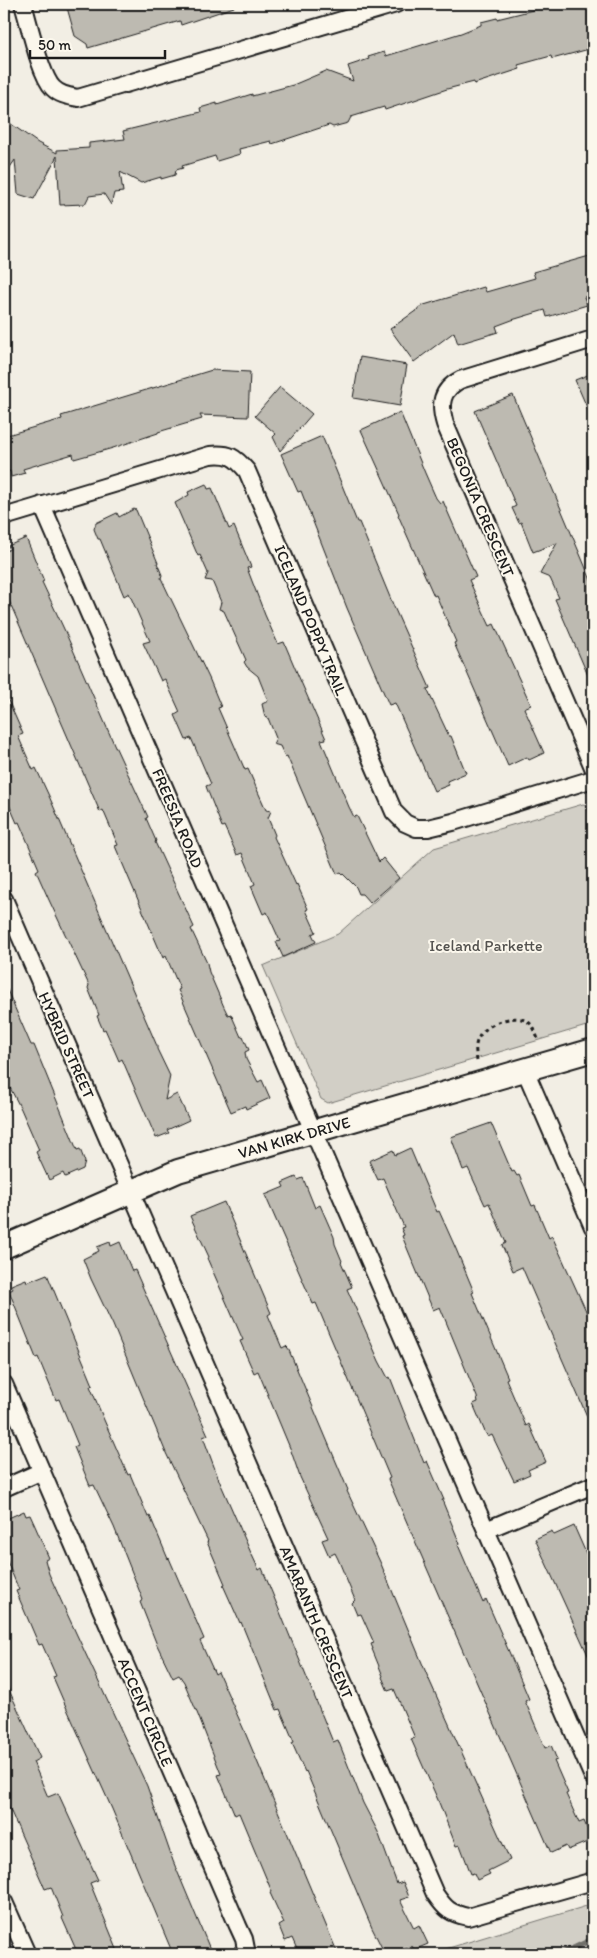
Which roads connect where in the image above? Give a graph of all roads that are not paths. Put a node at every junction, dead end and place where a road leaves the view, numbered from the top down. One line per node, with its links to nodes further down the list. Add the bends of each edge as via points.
1 (23, 4): 2 (street, via 42,68 52,87 64,95 78,98)
2 (396, 4)
3 (593, 339): 6 (street, BEGONIA CRESCENT, via 460,380 445,392 441,413)
4 (42, 506): 5 (street, ICELAND POPPY TRAIL); 7 (street, ICELAND POPPY TRAIL, via 210,455 230,456 247,471 394,812 405,823 416,828 444,824); 11 (street, FREESIA ROAD)
5 (4, 517)
6 (593, 767)
7 (593, 779)
8 (4, 899): 12 (street, HYBRID STREET)
9 (593, 1050): 10 (street, VAN KIRK DRIVE)
10 (525, 1070): 11 (street, VAN KIRK DRIVE); 13 (street)
11 (314, 1132): 12 (street, VAN KIRK DRIVE, via 178,1171); 19 (street)
12 (131, 1191): 14 (street, VAN KIRK DRIVE); 21 (street, AMARANTH CRESCENT, via 435,1894 445,1909 468,1917)
13 (593, 1227)
14 (4, 1247)
15 (4, 1384): 16 (street, ACCENT CIRCLE)
16 (42, 1471): 18 (street); 24 (street, ACCENT CIRCLE, via 244,1939)
17 (593, 1485): 19 (street)
18 (4, 1488)
19 (486, 1530): 20 (street)
20 (593, 1777)
21 (593, 1881)
22 (4, 1902): 23 (street)
23 (27, 1954)
24 (247, 1954)

